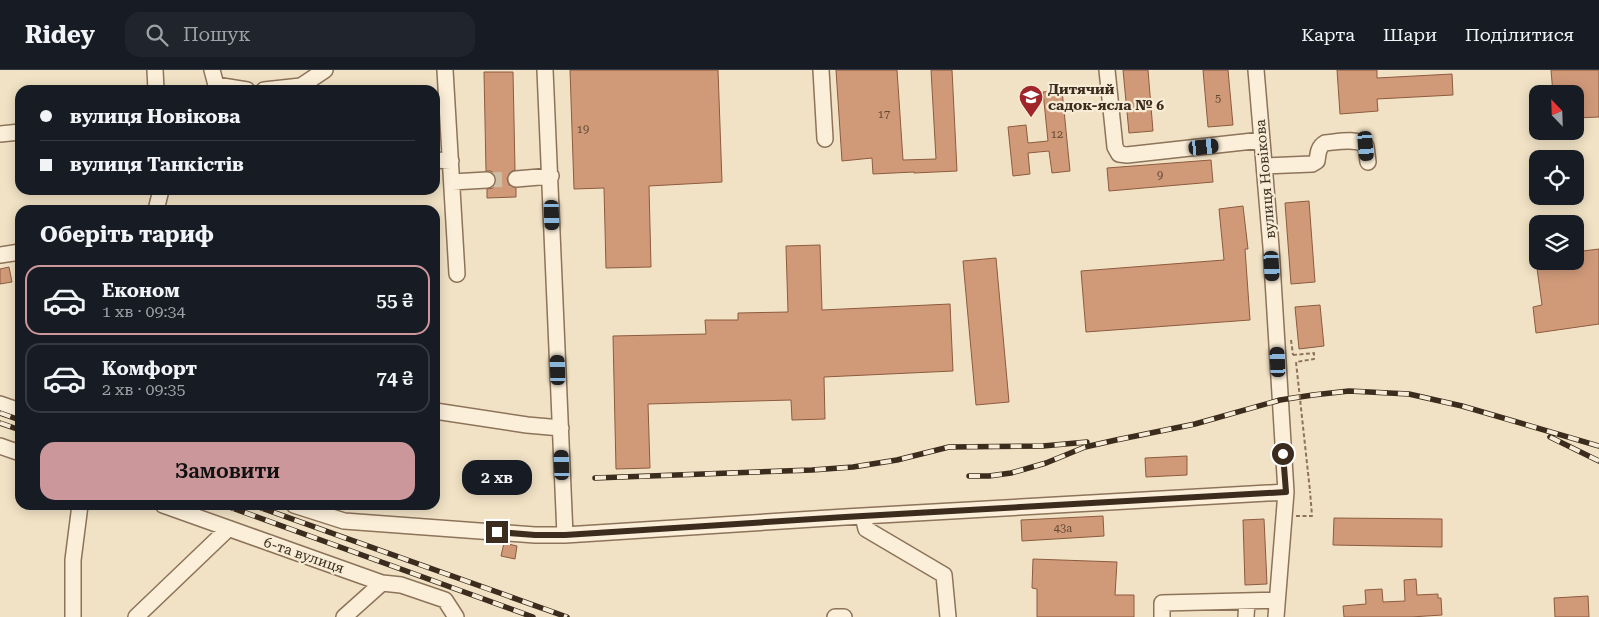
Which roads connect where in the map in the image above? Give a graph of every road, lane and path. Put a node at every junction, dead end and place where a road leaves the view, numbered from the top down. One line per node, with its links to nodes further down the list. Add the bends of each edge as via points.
1 (155, 70): 9 (street)
2 (212, 70): 10 (street)
3 (326, 70): 11 (street)
4 (445, 70): 17 (street)
5 (545, 70): 20 (street)
6 (821, 70): 14 (street)
7 (1107, 70): 15 (street, via 1115,147 1119,154 1127,156)
8 (1256, 70): 15 (street, вулиця Новікова)
9 (156, 85)
10 (216, 85)
11 (303, 85)
12 (15, 132): 13 (street)
13 (0, 134)
14 (825, 140)
15 (1262, 140): 19 (street, вулиця Новікова)
16 (440, 160): 17 (street)
17 (451, 161): 23 (street)
18 (1368, 162): 19 (street, via 1366,146 1357,141 1321,145 1317,161 1312,164)
19 (1264, 166): 34 (street, вулиця Новікова)
20 (551, 176): 21 (street); 31 (street)
21 (516, 179)
22 (487, 180): 23 (street)
23 (452, 182): 26 (street)
24 (15, 253): 25 (street)
25 (0, 255)
26 (457, 274)
27 (1293, 355): 39 (path, bridge, via 1314,353 1314,359 1296,362 1312,516)
28 (0, 404): 29 (street)
29 (15, 409)
30 (440, 412): 31 (street)
31 (561, 428): 41 (street)
32 (0, 446): 33 (street)
33 (15, 451)
34 (1286, 492): 38 (street); 39 (street, вулиця Новікова)
35 (79, 510): 45 (street, via 73,560)
36 (177, 510): 40 (street, 6-та вулиця)
37 (310, 510): 41 (street, via 344,521)
38 (863, 516): 41 (street); 51 (street, via 866,529 944,575)
39 (1284, 516): 44 (street, вулиця Новікова)
40 (228, 529): 42 (street, 6-та вулиця); 46 (street)
41 (565, 535)
42 (382, 582): 47 (street); 48 (street, 6-та вулиця, via 445,600)
43 (1247, 600): 44 (street); 52 (street, via 1162,603); 53 (street)
44 (1277, 600): 54 (street, вулиця Новікова)
45 (73, 617)
46 (136, 617)
47 (344, 617)
48 (456, 617)
49 (835, 617): 50 (street)
50 (844, 617)
51 (948, 617)
52 (1162, 617)
53 (1246, 617)
54 (1276, 617)

